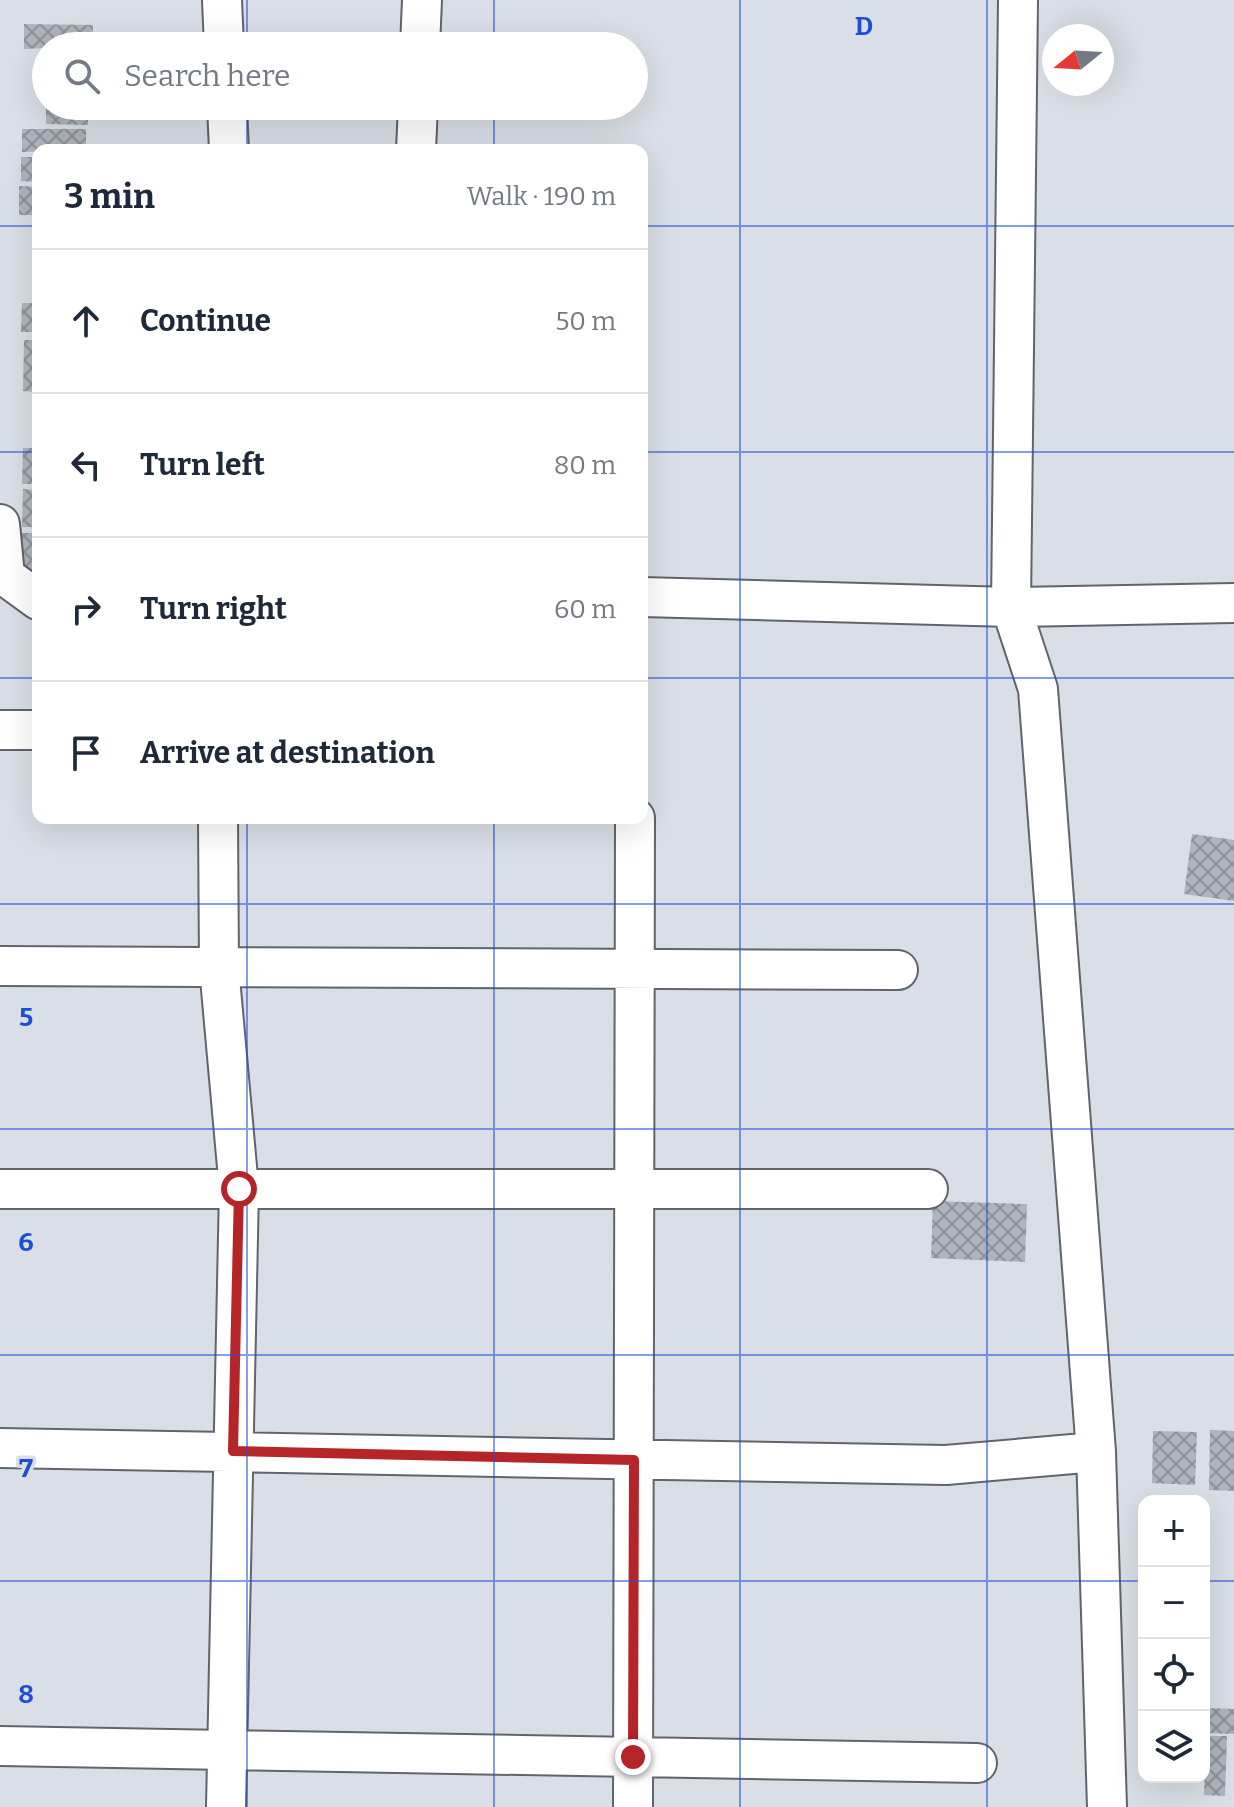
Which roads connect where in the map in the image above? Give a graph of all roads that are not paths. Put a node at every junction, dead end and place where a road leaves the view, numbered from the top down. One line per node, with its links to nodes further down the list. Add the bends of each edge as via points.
1 (222, 0): 4 (street)
2 (422, 0): 5 (street)
3 (1018, 0): 14 (street)
4 (223, 32)
5 (421, 32)
6 (228, 120): 8 (street)
7 (417, 120): 9 (street)
8 (229, 144)
9 (416, 144)
10 (0, 524): 11 (street, via 5,576)
11 (32, 596)
12 (648, 597): 14 (street)
13 (1234, 603): 14 (street)
14 (1011, 607): 29 (street, via 1038,689)
15 (0, 730): 16 (street)
16 (32, 730)
17 (218, 824): 20 (street)
18 (635, 824): 21 (street)
19 (0, 966): 20 (street)
20 (219, 967): 21 (street); 24 (street)
21 (634, 969): 22 (street); 25 (street)
22 (898, 970)
23 (0, 1189): 24 (street)
24 (239, 1189): 25 (street); 28 (street)
25 (634, 1189): 26 (street); 30 (street)
26 (928, 1189)
27 (0, 1448): 28 (street)
28 (233, 1451): 30 (street); 32 (street)
29 (1096, 1452): 30 (street, via 946,1465); 37 (street)
30 (634, 1460): 33 (street)
31 (0, 1746): 32 (street)
32 (228, 1749): 33 (street); 35 (street)
33 (633, 1757): 34 (street); 36 (street)
34 (977, 1763)
35 (226, 1807)
36 (633, 1807)
37 (1107, 1807)

